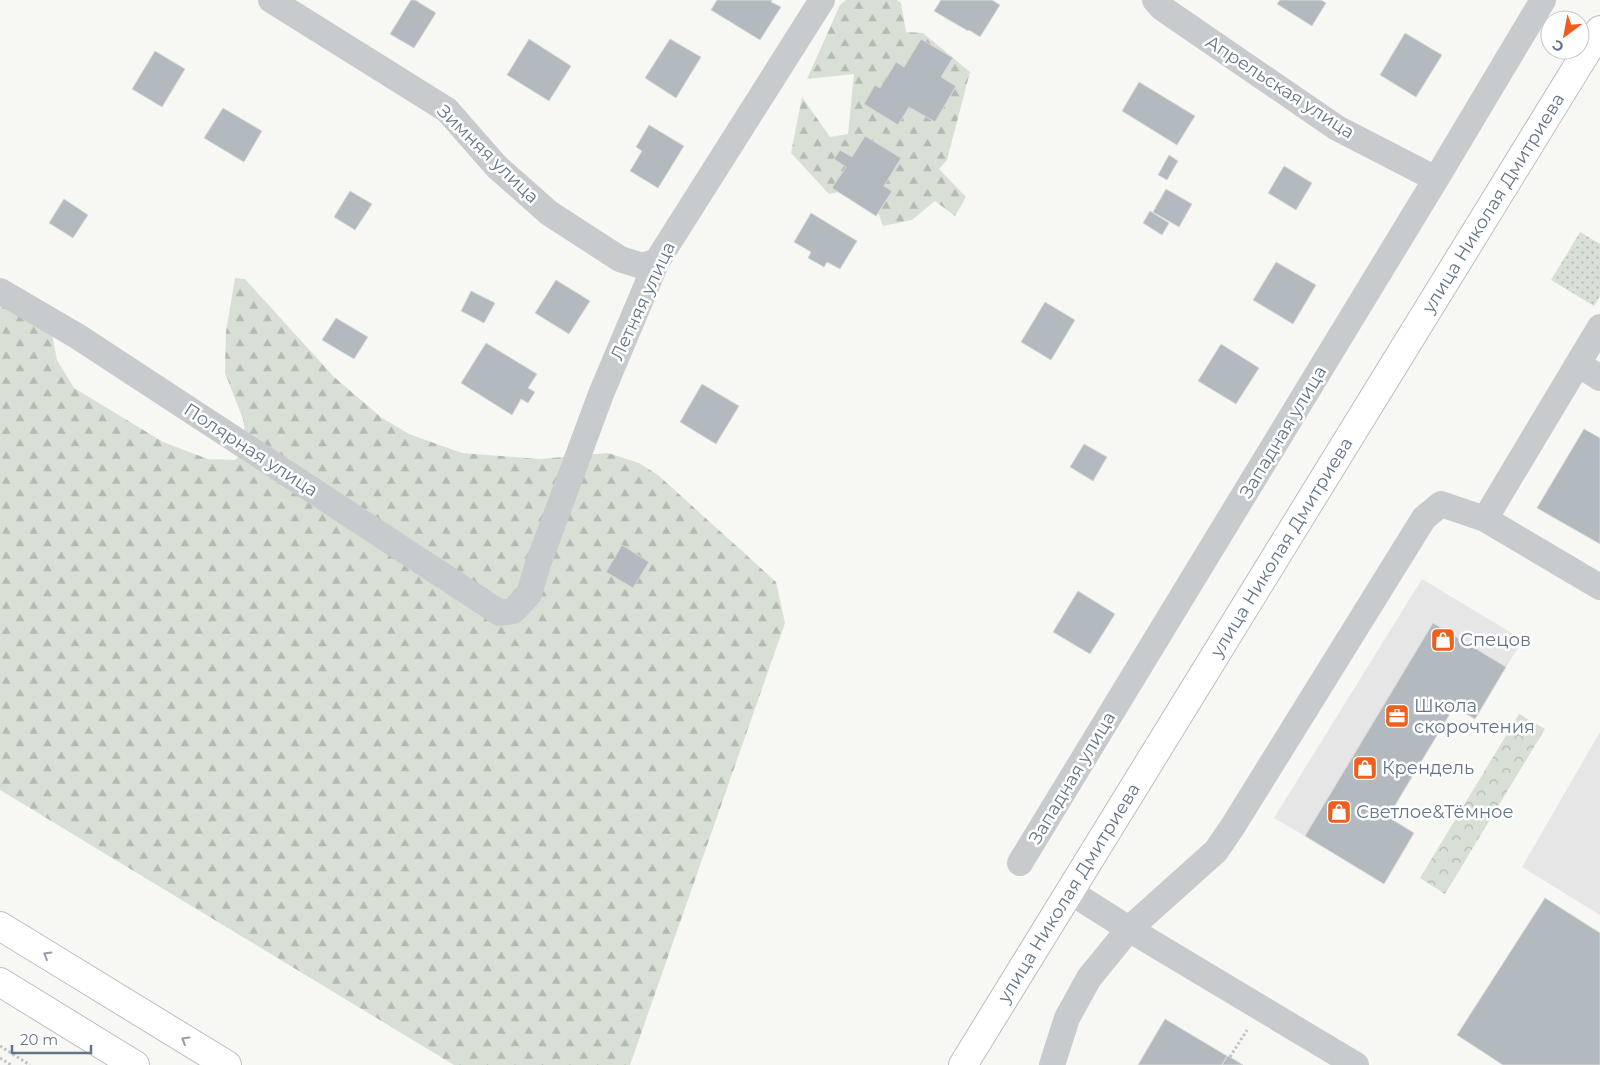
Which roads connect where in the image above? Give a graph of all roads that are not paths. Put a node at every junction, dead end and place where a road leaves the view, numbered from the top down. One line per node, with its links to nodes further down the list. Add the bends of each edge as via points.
1 (272, 0): 7 (street, Зимняя улица, via 447,110 497,167 549,213 620,259 642,266)
2 (822, 0): 7 (street, Летняя улица)
3 (1155, 0): 6 (street, Апрельская улица, via 1162,8 1337,128)
4 (1543, 0): 6 (street, Западная улица)
5 (1600, 30): 16 (main road, улица Николая Дмитриева)
6 (1436, 179): 15 (street, Западная улица)
7 (657, 262): 14 (street, Летняя улица, via 601,394 529,594 513,611)
8 (0, 291): 14 (street, Полярная улица, via 77,336)
9 (1600, 327): 10 (street)
10 (1578, 364): 11 (street); 12 (street)
11 (1600, 378)
12 (1485, 519): 13 (street); 18 (street, via 1441,504 1424,518 1216,851)
13 (1600, 587)
14 (500, 613)
15 (1020, 863)
16 (1069, 891): 18 (street); 22 (main road, улица Николая Дмитриева)
17 (0, 926): 21 (main road, one-way to 17)
18 (1129, 930): 23 (street, via 1089,978 1067,1018); 24 (street)
19 (0, 982): 20 (main road)
20 (135, 1065)
21 (227, 1065)
22 (963, 1065)
23 (1052, 1065)
24 (1356, 1065)

